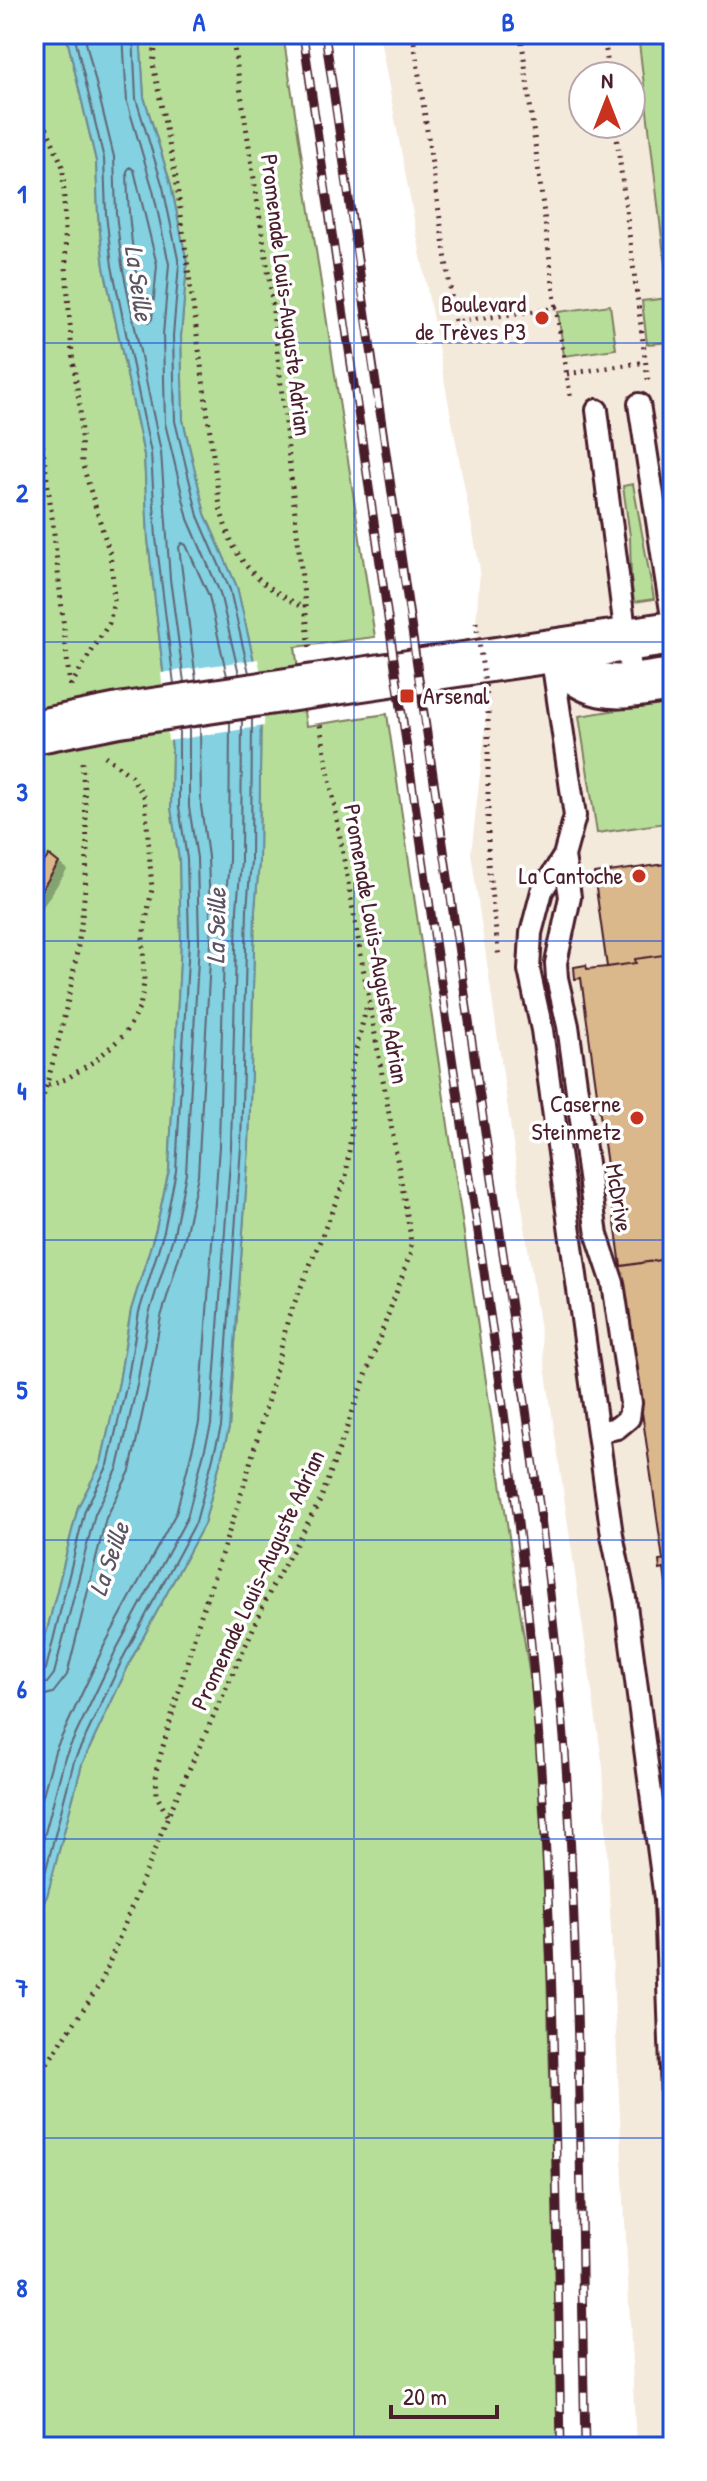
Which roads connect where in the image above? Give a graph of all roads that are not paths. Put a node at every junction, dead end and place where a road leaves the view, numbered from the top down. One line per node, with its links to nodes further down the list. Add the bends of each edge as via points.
1 (644, 396): 3 (lane)
2 (597, 410): 5 (lane)
3 (673, 624)
4 (673, 633): 5 (street)
5 (625, 640): 6 (street); 9 (lane)
6 (551, 651): 8 (street); 10 (lane); 11 (street)
7 (673, 680): 9 (street)
8 (589, 683): 9 (street); 10 (lane, via 566,708)
9 (632, 685)
10 (563, 720): 12 (lane, via 575,816)
11 (34, 732)
12 (564, 856): 13 (lane, via 542,891 531,933 529,970); 13 (lane, McDrive, via 570,897 557,978 597,1235 613,1283 631,1403 629,1418)
13 (599, 1432): 14 (lane, via 665,1899)
14 (673, 2125)

